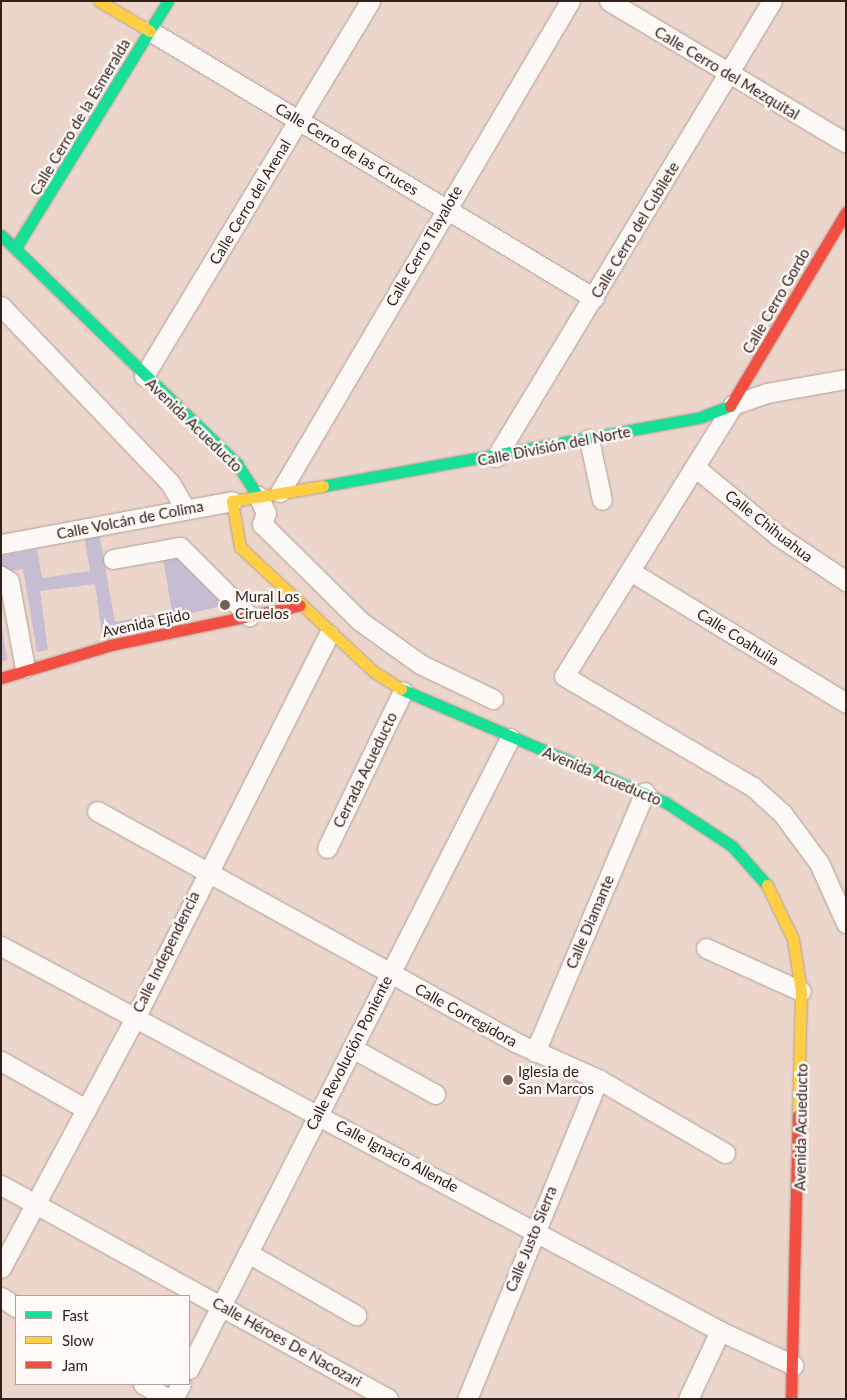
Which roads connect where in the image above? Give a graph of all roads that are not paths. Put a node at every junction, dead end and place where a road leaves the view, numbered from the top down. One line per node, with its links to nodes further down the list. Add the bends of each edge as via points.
1 (99, 1): 7 (street, Calle Cerro de las Cruces)
2 (168, 1): 7 (street, Calle Cerro de la Esmeralda)
3 (370, 1): 9 (street, Calle Cerro del Arenal)
4 (570, 1): 11 (street, Calle Cerro Tlayalote)
5 (609, 1): 8 (street, Calle Cerro del Mezquital)
6 (772, 1): 8 (street, Calle Cerro del Cubilete)
7 (150, 32): 9 (street, Calle Cerro de las Cruces); 13 (street, Calle Cerro de la Esmeralda)
8 (728, 74): 10 (street, Calle Cerro del Mezquital); 14 (street, Calle Cerro del Cubilete)
9 (300, 120): 11 (street, Calle Cerro de las Cruces); 16 (street, Calle Cerro del Arenal)
10 (846, 143)
11 (445, 208): 14 (street, Calle Cerro de las Cruces); 22 (street, Calle Cerro Tlayalote)
12 (846, 212): 18 (street, Calle Cerro Gordo)
13 (6, 246): 16 (street, Avenida Acueducto)
14 (594, 298): 20 (street, Calle Cerro del Cubilete)
15 (1, 306): 26 (street, via 170,483)
16 (144, 376): 23 (street, Avenida Acueducto, via 237,464)
17 (846, 379): 18 (street, Calle División del Norte, via 767,393)
18 (733, 405): 19 (street, Calle División del Norte, via 701,417); 21 (street)
19 (589, 439): 20 (street, Calle División del Norte); 24 (street)
20 (496, 457): 22 (street, Calle División del Norte)
21 (696, 468): 29 (street); 31 (street, Calle Chihuahua, via 777,535)
22 (280, 492): 23 (street, Calle División del Norte)
23 (258, 496): 25 (street, Calle Volcán de Colima); 38 (street, Avenida Acueducto, via 266,513 262,524 360,621 420,664)
24 (602, 500)
25 (232, 501): 26 (street, Calle Volcán de Colima); 32 (street, Avenida Acueducto, via 240,548)
26 (186, 510): 27 (street, Calle Volcán de Colima)
27 (1, 544)
28 (113, 558): 33 (street, via 180,547)
29 (630, 570): 39 (street, Calle Coahuila); 45 (street, via 564,676 737,778 782,813 819,863)
30 (1, 576): 35 (street, via 9,582)
31 (846, 581)
32 (300, 605): 33 (street, Avenida Ejido); 34 (street, Avenida Acueducto)
33 (249, 616): 35 (street, Avenida Ejido)
34 (329, 634): 37 (street, Avenida Acueducto); 44 (street, Calle Independencia)
35 (25, 668): 36 (street, Avenida Ejido)
36 (1, 678)
37 (403, 691): 40 (street, Avenida Acueducto); 43 (street, Cerrada Acueducto)
38 (493, 699)
39 (846, 703)
40 (510, 738): 41 (street, Avenida Acueducto); 48 (street, Calle Revolución Poniente)
41 (645, 792): 49 (street, Avenida Acueducto, via 732,846 761,875 785,916); 52 (street, Calle Diamante)
42 (96, 811): 44 (street, Calle Corregidora)
43 (327, 848)
44 (206, 869): 48 (street, Calle Corregidora); 50 (street, Calle Independencia)
45 (846, 923)
46 (1, 946): 50 (street, Calle Ignacio Allende)
47 (706, 948): 49 (street)
48 (389, 973): 51 (street, Calle Revolución Poniente); 52 (street, Calle Corregidora)
49 (801, 991): 69 (street, Avenida Acueducto)
50 (134, 1020): 56 (street, Calle Independencia); 57 (street, Calle Ignacio Allende)
51 (352, 1048): 55 (street); 57 (street, Calle Revolución Poniente)
52 (535, 1052): 54 (street, Calle Corregidora)
53 (1, 1061): 56 (street)
54 (598, 1079): 58 (street, Calle Corregidora); 61 (street, Calle Justo Sierra)
55 (435, 1094)
56 (86, 1110): 60 (street, Calle Independencia)
57 (318, 1114): 61 (street, Calle Ignacio Allende); 62 (street, Calle Revolución Poniente)
58 (725, 1153)
59 (1, 1185): 60 (street, Calle Héroes De Nacozari)
60 (36, 1206): 63 (street, Calle Independencia); 66 (street, Calle Héroes De Nacozari)
61 (534, 1230): 68 (street, Calle Ignacio Allende); 76 (street, Calle Justo Sierra)
62 (248, 1253): 66 (street, Calle Revolución Poniente); 67 (street)
63 (1, 1268)
64 (1, 1298): 65 (street)
65 (15, 1305)
66 (222, 1305): 70 (street, Calle Revolución Poniente); 75 (street, Calle Héroes De Nacozari)
67 (356, 1314)
68 (720, 1331): 69 (street, Calle Ignacio Allende); 77 (street)
69 (793, 1366): 78 (street, Avenida Acueducto)
70 (190, 1367)
71 (145, 1385): 73 (street)
72 (181, 1385): 74 (street)
73 (168, 1399)
74 (174, 1399)
75 (388, 1399)
76 (467, 1399)
77 (688, 1399)
78 (792, 1399)

